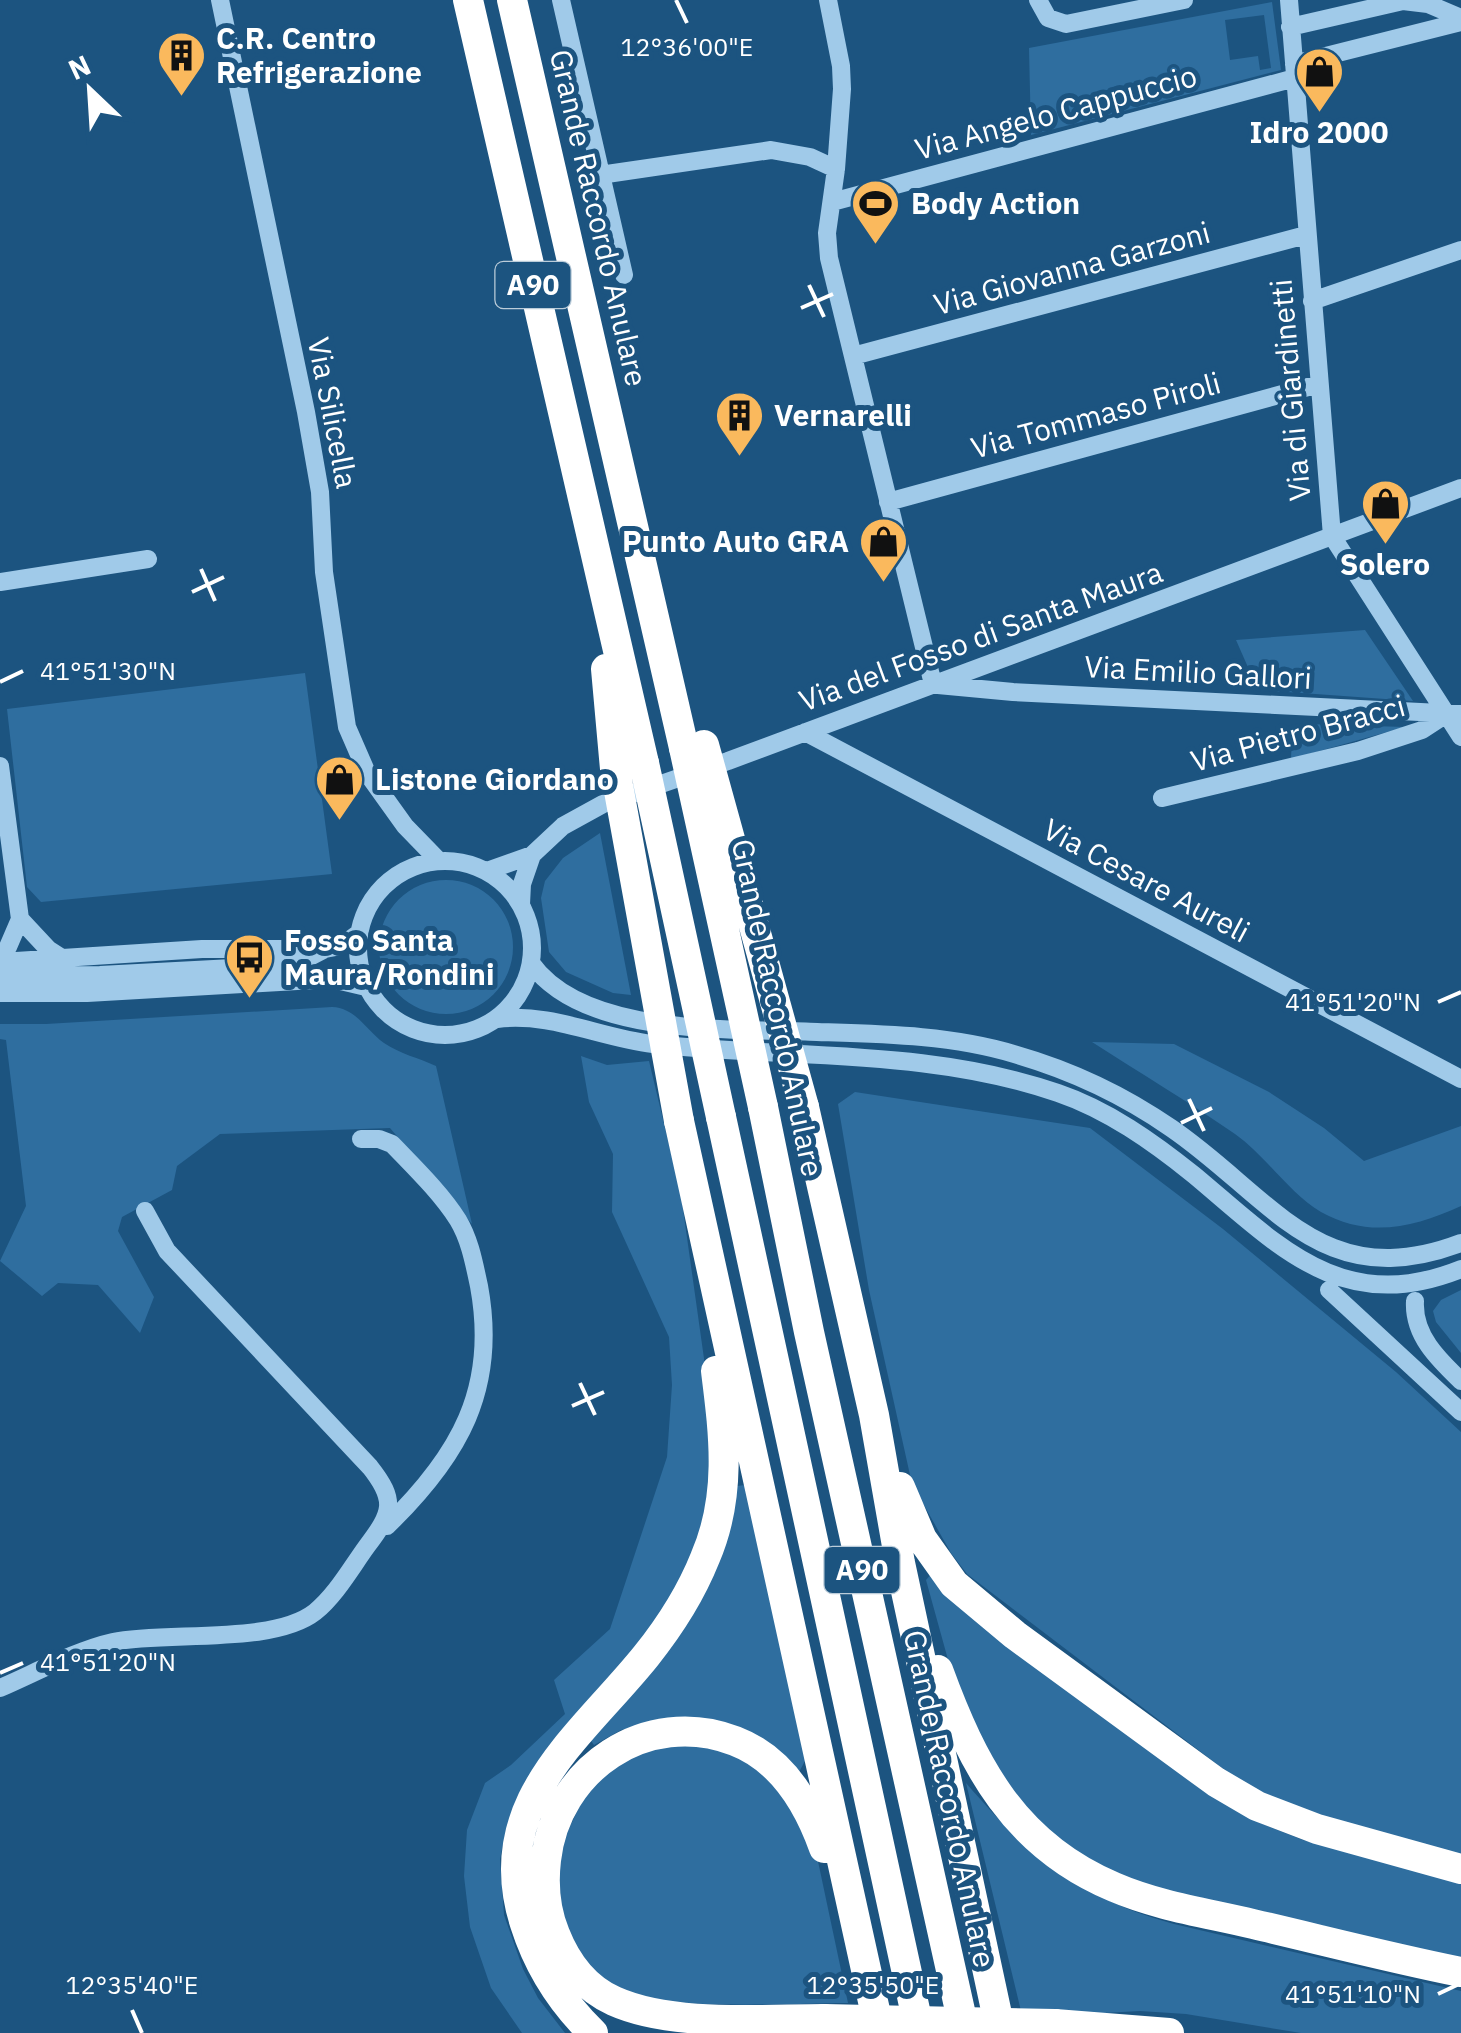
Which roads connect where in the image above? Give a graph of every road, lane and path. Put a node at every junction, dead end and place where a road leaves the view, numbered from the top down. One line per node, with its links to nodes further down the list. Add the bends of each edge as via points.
1 (220, 0): 36 (street, Via Silicella, via 320,492 345,720 360,761)
2 (468, 0): 34 (highway, A90, via 599,571)
3 (512, 0): 32 (highway, Grande Raccordo Anulare / A90, via 642,569)
4 (562, 0): 13 (street)
5 (828, 0): 12 (street, via 841,66)
6 (1038, 0): 7 (street, via 1060,24)
7 (1184, 0)
8 (1289, 0): 10 (street, Via di Giardinetti)
9 (1461, 20): 10 (street, via 1428,4 1394,1); 11 (street, Via Angelo Cappuccio)
10 (1290, 27): 11 (street, Via di Giardinetti)
11 (1294, 71): 14 (street, Via Angelo Cappuccio); 15 (street, Via di Giardinetti)
12 (836, 169): 13 (street, via 771,150); 14 (street)
13 (600, 175): 17 (street)
14 (832, 202): 19 (street, via 828,248)
15 (1306, 234): 18 (street, Via di Giardinetti); 19 (street, Via Giovanna Garzoni)
16 (1461, 250): 18 (street)
17 (624, 275)
18 (1312, 301): 20 (street, Via di Giardinetti)
19 (853, 356): 22 (street)
20 (1320, 384): 22 (street, Via Tommaso Piroli); 23 (street, Via di Giardinetti)
21 (1461, 488): 23 (street, Via del Fosso di Santa Maura)
22 (888, 502): 27 (street)
23 (1332, 536): 26 (street, Via del Fosso di Santa Maura); 29 (street, Via di Giardinetti)
24 (148, 559): 25 (street)
25 (0, 582)
26 (1001, 658): 27 (street, Via del Fosso di Santa Maura); 28 (street)
27 (933, 684): 28 (street, Via Emilio Gallori); 30 (street, Via del Fosso di Santa Maura)
28 (1013, 692): 29 (street, Via Emilio Gallori)
29 (1454, 715): 31 (street, Via di Giardinetti); 35 (street, Via Pietro Bracci, via 1358,751)
30 (805, 732): 37 (street, Via del Fosso di Santa Maura, via 603,804 563,826); 52 (street, Via Cesare Aureli)
31 (1461, 738)
32 (694, 746): 62 (highway, bridge, via 804,1107); 72 (highway, Grande Raccordo Anulare / A90, bridge, via 809,1332)
33 (0, 766): 42 (street)
34 (629, 766): 58 (highway, bridge, via 679,1121); 71 (highway, A90, bridge, via 721,1117)
35 (1162, 798)
36 (404, 826): 38 (street, Via Silicella); 40 (street, via 407,858)
37 (532, 855): 39 (street, Via del Fosso di Santa Maura); 41 (street)
38 (439, 861): 39 (street); 40 (street)
39 (487, 872): 41 (street)
40 (399, 874): 43 (street, via 372,899)
41 (520, 904): 47 (street, via 530,929)
42 (20, 918): 45 (street); 46 (street)
43 (359, 933): 44 (street); 49 (street)
44 (325, 948): 45 (street); 48 (street, via 300,962 273,966)
45 (62, 958): 46 (street)
46 (0, 959)
47 (531, 963): 51 (street, via 518,997); 55 (street, via 560,990 633,1019 930,1039 1047,1063 1150,1114 1294,1227 1330,1247 1390,1259)
48 (0, 976)
49 (366, 987): 50 (street, via 332,979); 51 (street, via 393,1019 418,1032 459,1034)
50 (0, 993)
51 (497, 1019): 56 (street, via 549,1020 648,1044 906,1061 998,1074 1074,1099 1126,1126 1260,1232 1324,1273 1397,1284)
52 (1461, 1079)
53 (361, 1140): 63 (street, via 392,1144 459,1222 472,1255 485,1332 481,1378 459,1439)
54 (144, 1211): 63 (street, via 167,1252 378,1478 390,1506)
55 (1461, 1243)
56 (1461, 1269)
57 (1329, 1290): 61 (street)
58 (718, 1298): 68 (highway); 69 (highway, via 715,1351 725,1472 706,1558 648,1653 546,1772 519,1838 518,1899 531,1940 558,1991)
59 (1415, 1301): 60 (street, via 1422,1336)
60 (1461, 1381)
61 (1461, 1412)
62 (874, 1415): 64 (highway); 66 (highway, via 931,1555 1014,1635 1257,1806)
63 (372, 1540): 65 (street, via 325,1602 294,1623 112,1642)
64 (900, 1563): 67 (highway, via 972,1754 1004,1805 1052,1850 1096,1879 1161,1903); 73 (highway)
65 (0, 1688)
66 (1461, 1870)
67 (1461, 1972)
68 (867, 1974): 70 (highway); 74 (highway, bridge, via 808,1806 753,1751 714,1735 641,1740 584,1774 566,1798 550,1833 544,1894 558,1943 588,1984 614,2001 722,2018 1054,2024)
69 (593, 2033)
70 (880, 2033)
71 (920, 2033)
72 (965, 2033)
73 (1001, 2033)
74 (1168, 2033)

